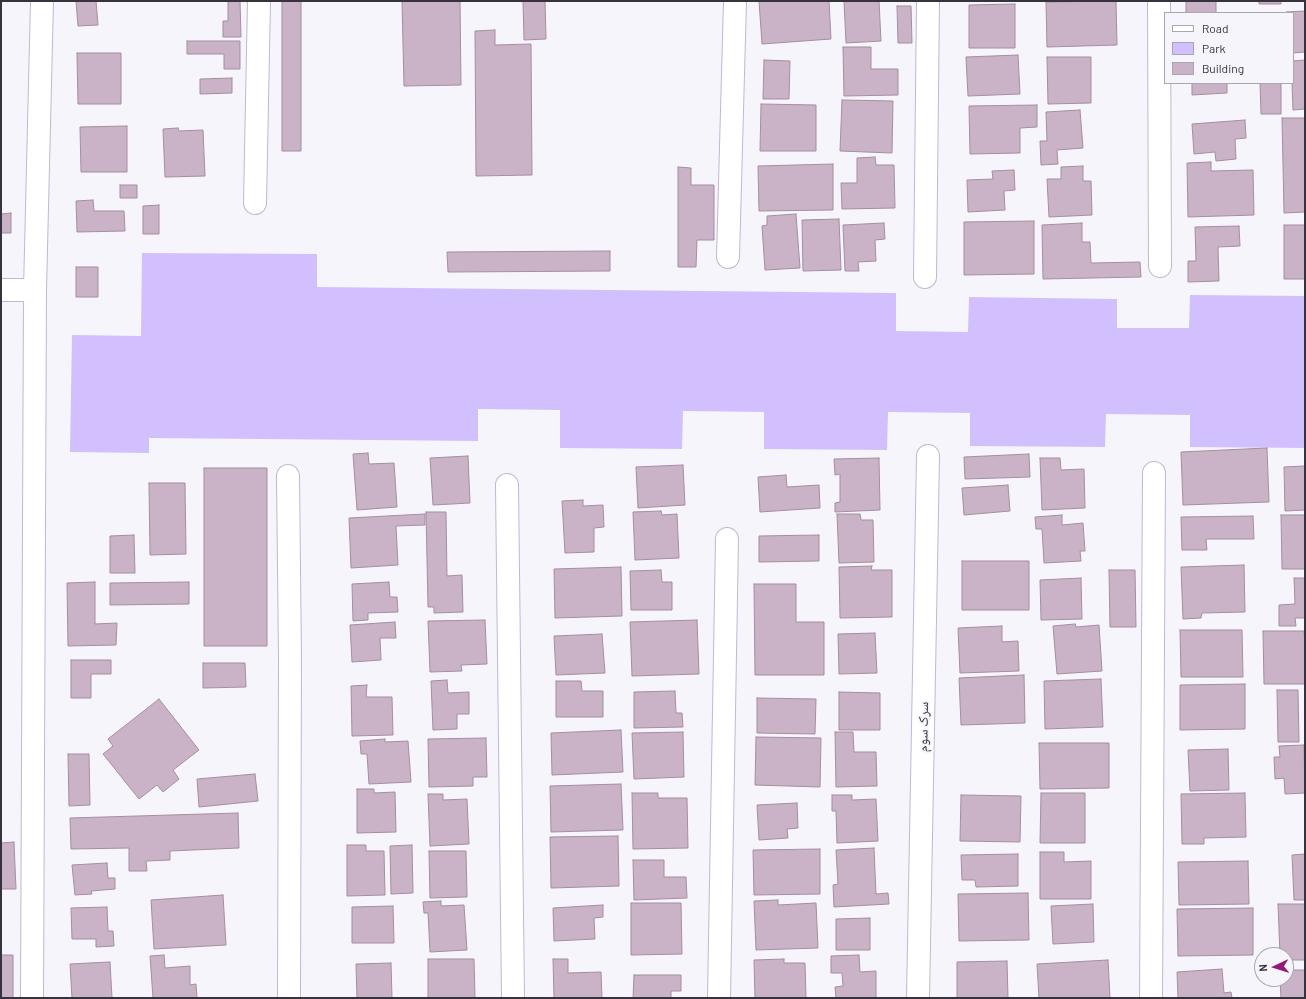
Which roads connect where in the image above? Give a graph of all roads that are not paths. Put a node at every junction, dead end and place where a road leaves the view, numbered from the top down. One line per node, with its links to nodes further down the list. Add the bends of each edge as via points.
1 (42, 1): 11 (street)
2 (259, 1): 6 (street)
3 (735, 1): 7 (street)
4 (928, 1): 9 (street)
5 (1159, 1): 8 (street)
6 (255, 202)
7 (728, 257)
8 (1160, 266)
9 (925, 277)
10 (1, 290): 11 (street)
11 (35, 290): 17 (street)
12 (928, 456): 21 (street, سرک سوم)
13 (1154, 473): 22 (street)
14 (288, 476): 18 (street)
15 (507, 485): 19 (street)
16 (727, 539): 20 (street)
17 (32, 998)
18 (289, 998)
19 (512, 998)
20 (719, 998)
21 (918, 998)
22 (1151, 998)

